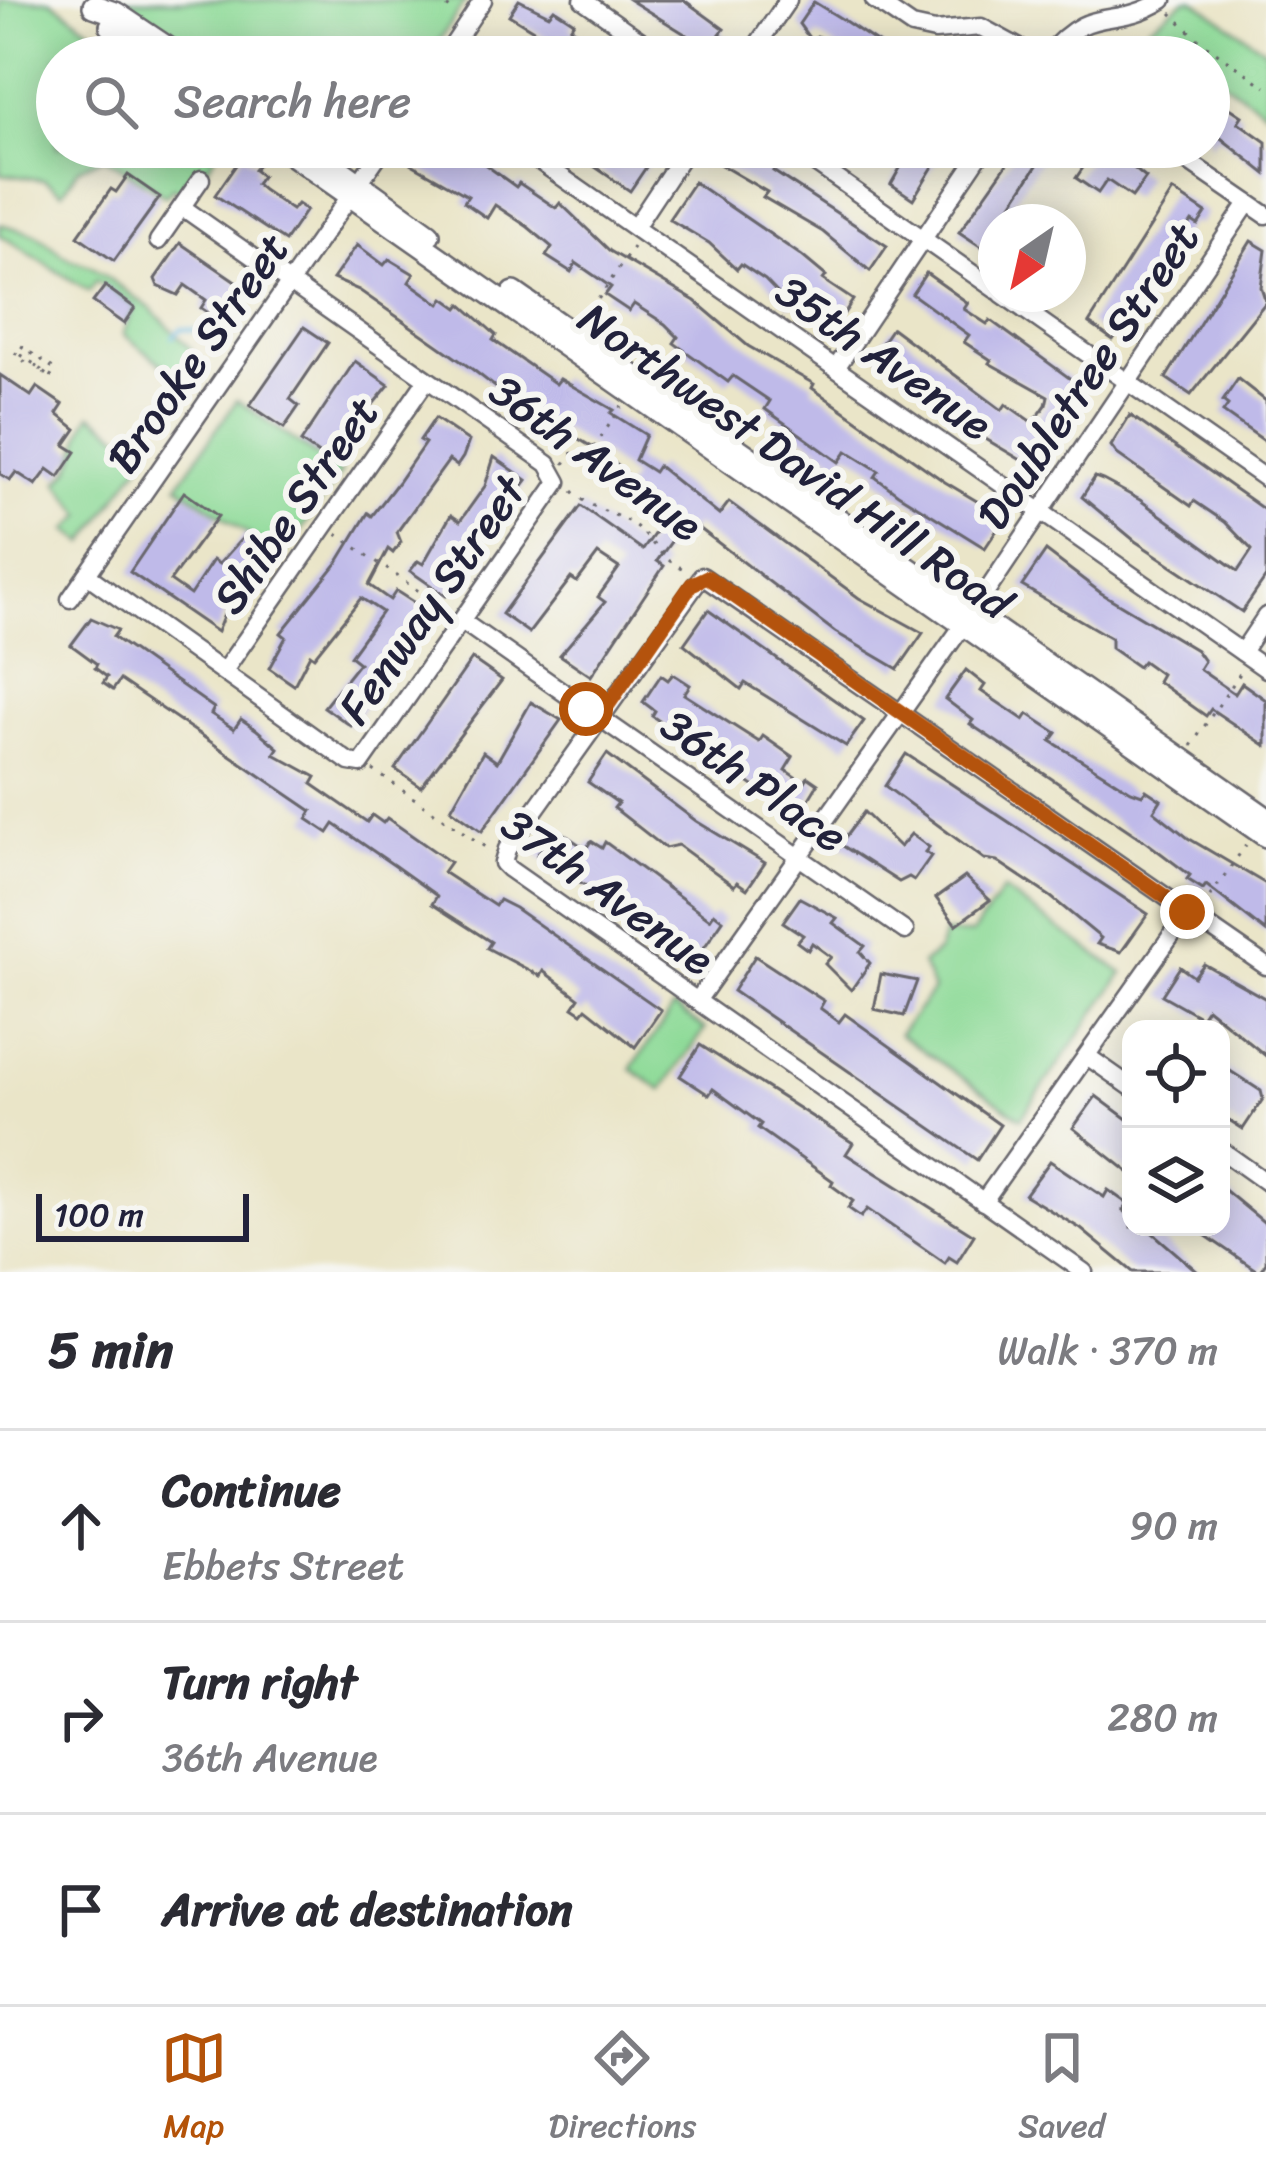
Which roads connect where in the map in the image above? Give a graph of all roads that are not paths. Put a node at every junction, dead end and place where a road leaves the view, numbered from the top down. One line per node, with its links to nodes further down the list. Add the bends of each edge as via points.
1 (483, 0): 9 (street)
2 (583, 0): 10 (street)
3 (788, 0): 11 (street)
4 (874, 0): 12 (street, via 911,26 982,27)
5 (90, 3): 7 (street); 8 (street)
6 (1167, 6): 13 (street, via 1099,14)
7 (128, 36)
8 (150, 36)
9 (459, 36)
10 (634, 36)
11 (763, 36)
12 (998, 36)
13 (1065, 36)
14 (317, 168): 23 (street, Northwest David Hill Road)
15 (331, 168): 23 (street, Northwest David Hill Road)
16 (369, 168): 23 (street, Brooke Street)
17 (549, 168): 27 (street, 35th Avenue)
18 (675, 168): 27 (street)
19 (821, 168): 28 (street)
20 (971, 168): 28 (street)
21 (1198, 168): 24 (street)
22 (202, 179): 25 (street)
23 (355, 190): 31 (street, Brooke Street); 42 (street, Northwest David Hill Road, via 574,335); 42 (street, Northwest David Hill Road, via 631,394)
24 (1248, 202): 26 (street); 35 (street, Doubletree Street)
25 (182, 207): 29 (street); 31 (street, 36th Avenue)
26 (1266, 215)
27 (638, 230): 33 (street, 35th Avenue)
28 (923, 239): 30 (street); 33 (street)
29 (158, 242)
30 (978, 277)
31 (291, 284): 34 (street, 36th Avenue); 39 (street, Brooke Street)
32 (1028, 312): 35 (street)
33 (836, 368): 38 (street, 35th Avenue)
34 (426, 381): 36 (street, 36th Avenue); 45 (street, Shibe Street)
35 (1128, 382): 37 (street); 38 (street, Doubletree Street)
36 (559, 475): 43 (street, Fenway Street)
37 (1266, 479)
38 (1041, 512): 42 (street, Doubletree Street); 44 (street, 35th Avenue)
39 (87, 575): 40 (street, Brooke Street); 45 (street)
40 (70, 599)
41 (1266, 616): 44 (street)
42 (967, 619): 46 (street, Doubletree Street); 48 (street, Northwest David Hill Road); 48 (street, Northwest David Hill Road, via 1182,759)
43 (464, 622): 45 (street, Fenway Street, via 361,764); 47 (street, 36th Place)
44 (1253, 659)
45 (224, 670)
46 (903, 712): 47 (street, 36th Avenue, via 702,576); 49 (street, Doubletree Street); 50 (street, 36th Avenue)
47 (599, 718): 49 (street, 36th Place); 53 (street, 37th Avenue, via 503,862)
48 (1263, 828)
49 (801, 857): 51 (street, 36th Place); 53 (street, Doubletree Street)
50 (1191, 914): 52 (street, 36th Avenue); 54 (street)
51 (905, 931)
52 (1266, 967)
53 (697, 1001): 58 (street, 37th Avenue)
54 (1087, 1056): 55 (street); 58 (street)
55 (1122, 1081)
56 (1230, 1156): 57 (street)
57 (1266, 1182)
58 (983, 1202): 59 (street, 37th Avenue)
59 (1084, 1272)

